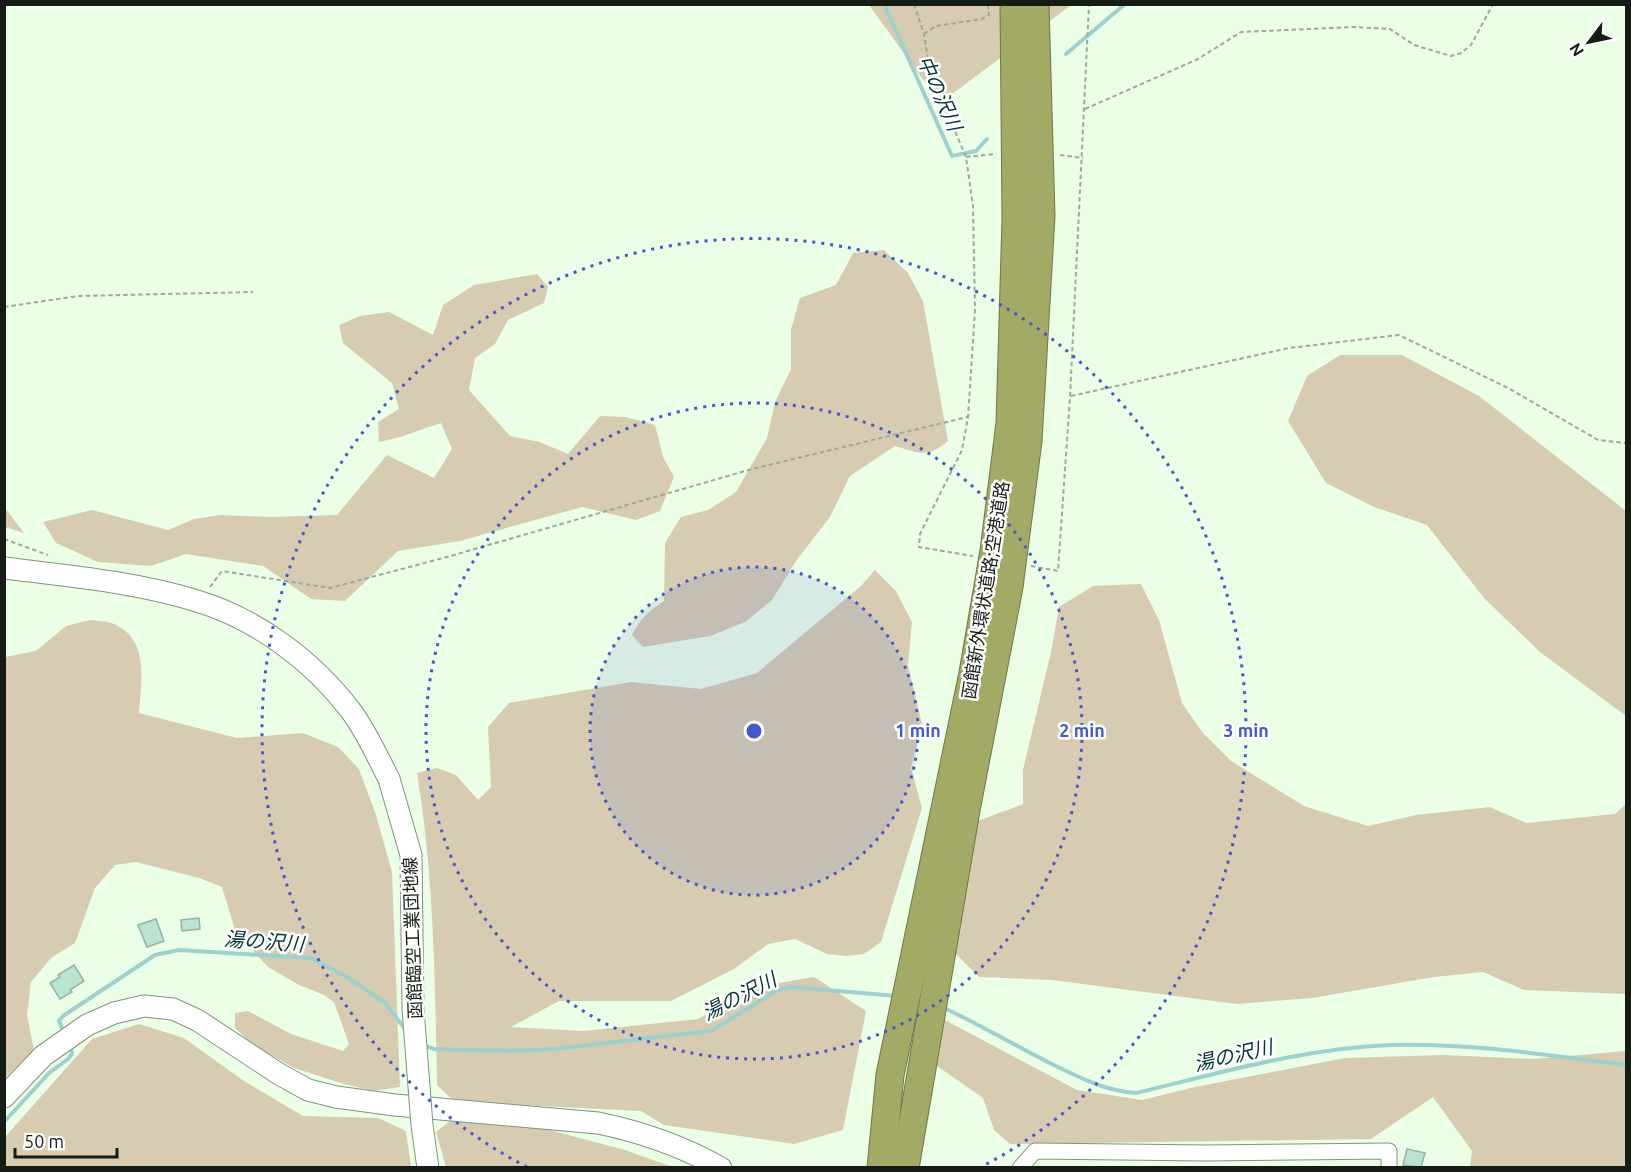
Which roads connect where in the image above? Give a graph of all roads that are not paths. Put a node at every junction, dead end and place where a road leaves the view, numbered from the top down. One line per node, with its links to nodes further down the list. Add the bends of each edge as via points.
1 (1014, 4): 4 (highway, 函館新外環状道路;空港道路, via 1016,219 1010,423)
2 (1035, 4): 4 (highway, 函館新外環状道路;空港道路, via 1041,216 1028,441 1009,587)
3 (4, 568): 7 (main road, 函館臨空工業団地線, bridge, via 118,583 198,601 265,632 322,678 351,712 388,779 411,855 413,1009)
4 (955, 810): 6 (highway, 函館新外環状道路;空港道路, via 918,1085); 6 (highway, 函館新外環状道路;空港道路, via 890,1075)
5 (4, 1097): 8 (main road, via 43,1056 87,1025 144,1006 173,1009 197,1020 308,1090 394,1105 608,1125 667,1141)
6 (897, 1134): 9 (highway); 10 (highway); 11 (highway); 12 (highway)
7 (428, 1167)
8 (721, 1167)
9 (864, 1167)
10 (881, 1167)
11 (905, 1167)
12 (921, 1167)
13 (1020, 1167): 14 (street, via 1035,1151 1389,1151)
14 (1389, 1167)

